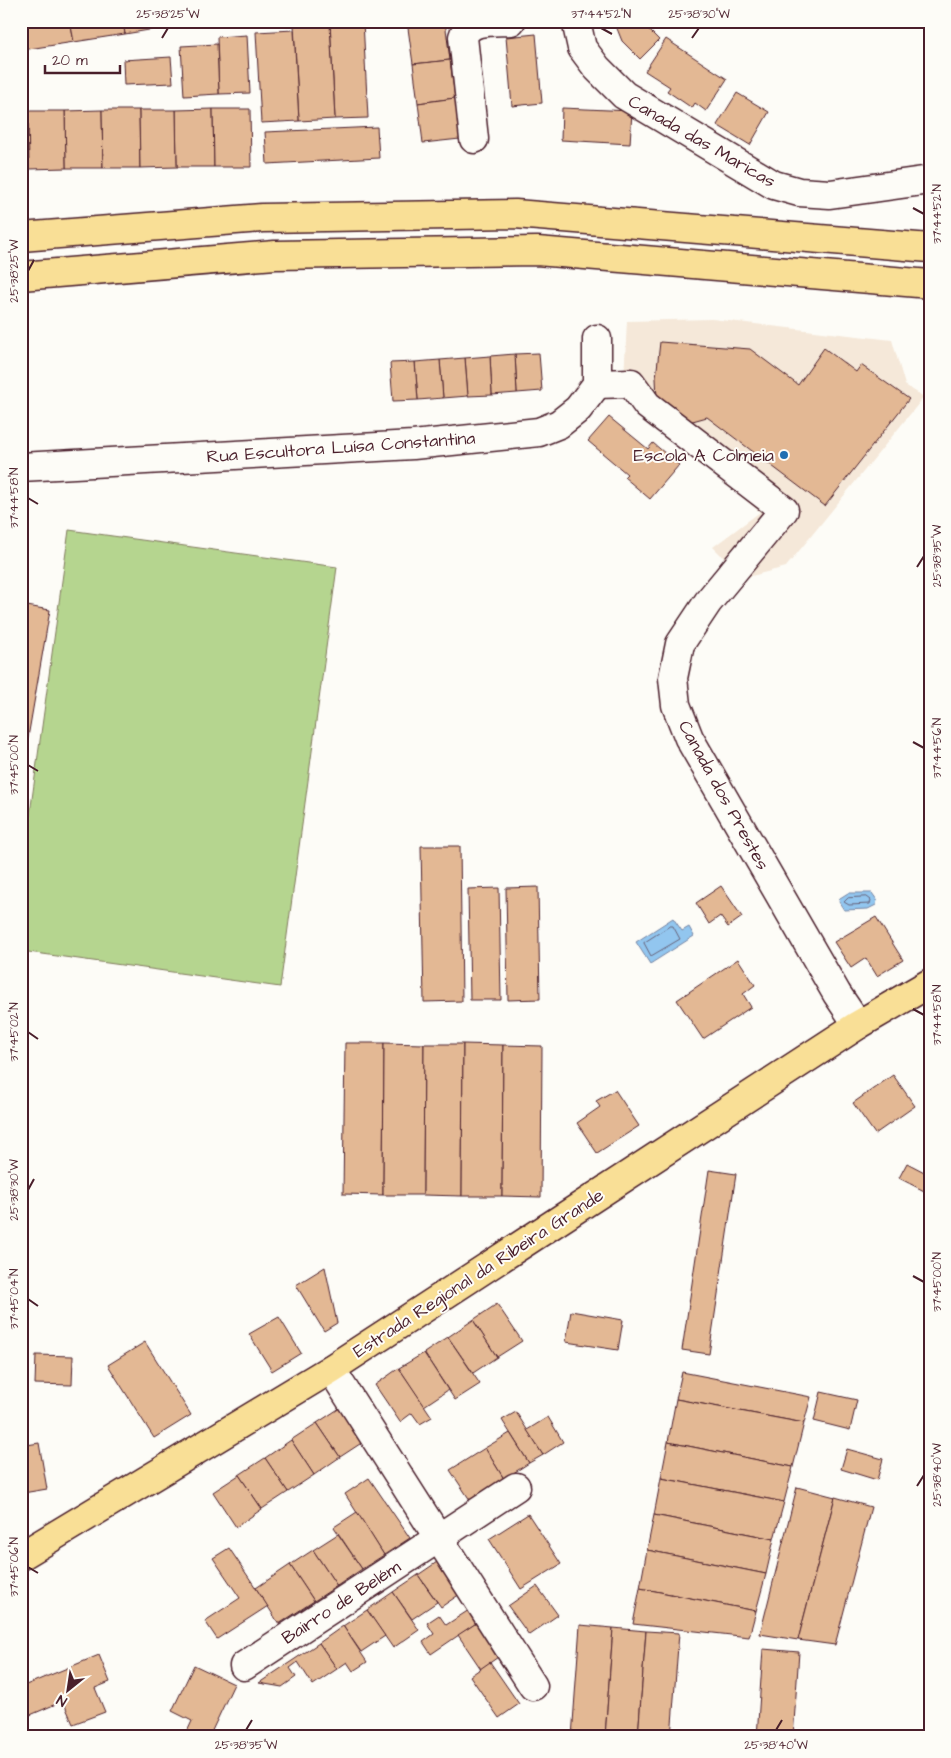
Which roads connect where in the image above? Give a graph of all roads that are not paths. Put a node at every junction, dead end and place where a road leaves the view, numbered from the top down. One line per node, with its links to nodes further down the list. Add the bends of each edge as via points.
1 (511, 21): 3 (street, via 472,25 464,32)
2 (576, 21): 4 (street, Canada das Maricas, via 582,48 624,95 774,185 799,192 830,194)
3 (474, 139)
4 (930, 180)
5 (21, 237): 6 (main road, via 262,218 516,214)
6 (930, 248)
7 (21, 276): 8 (main road, via 275,255 537,251)
8 (930, 284)
9 (597, 339): 10 (street)
10 (597, 384): 11 (street, Rua Escultora Luísa Constantina, via 578,409 559,424 539,432 413,445); 13 (street, Canada dos Prestes, via 631,383 647,405 784,510 708,602 680,644 673,678 676,705 689,738)
11 (21, 467)
12 (930, 983): 13 (main road, Estrada Regional da Ribeira Grande)
13 (858, 1025): 14 (main road, Estrada Regional da Ribeira Grande)
14 (331, 1369): 16 (street); 17 (main road, Estrada Regional da Ribeira Grande)
15 (516, 1486): 16 (street, Bairro de Belém)
16 (438, 1538): 18 (street, Bairro de Belém); 19 (street)
17 (21, 1556)
18 (244, 1666)
19 (532, 1686)

